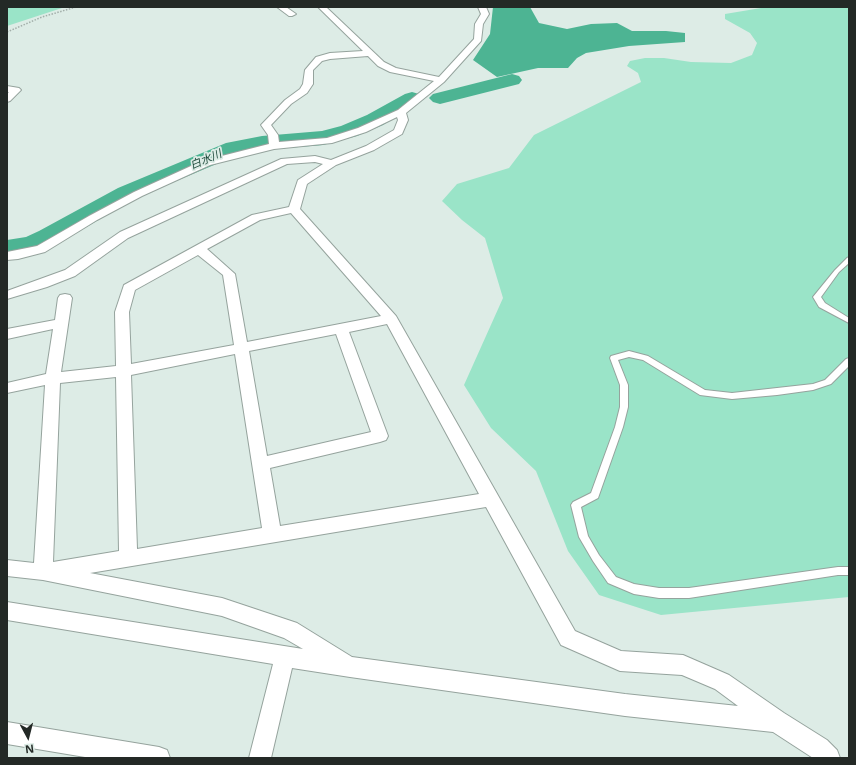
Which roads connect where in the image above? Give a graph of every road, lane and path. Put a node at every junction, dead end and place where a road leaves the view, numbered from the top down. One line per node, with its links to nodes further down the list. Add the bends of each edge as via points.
1 (76, 7): 6 (path, via 58,11)
2 (281, 7): 5 (street)
3 (322, 7): 7 (street)
4 (482, 7): 8 (street, via 485,14 479,24 478,39)
5 (292, 14)
6 (7, 32)
7 (369, 53): 8 (street, via 381,64 393,70); 12 (street, via 319,59 309,70 308,84 304,91 288,102 266,125 273,136)
8 (441, 80): 11 (street)
9 (7, 89): 10 (street, via 16,90)
10 (7, 99)
11 (401, 112): 12 (street, via 362,130 328,141); 13 (street, via 403,120 398,132 370,148)
12 (274, 146): 16 (street, via 206,163 138,194 41,249)
13 (332, 163): 14 (street, via 302,182); 18 (street, via 315,159 286,161 124,236 70,273)
14 (294, 209): 15 (street, via 256,217); 20 (street)
15 (199, 249): 25 (street, via 229,274); 27 (street, via 129,288 122,312)
16 (7, 256)
17 (849, 259): 21 (lane, via 817,297 822,305)
18 (7, 295)
19 (64, 298): 22 (street)
20 (391, 319): 23 (street); 31 (street)
21 (849, 321)
22 (61, 323): 24 (street); 28 (street)
23 (341, 328): 25 (street); 30 (street, via 380,436)
24 (7, 334)
25 (241, 348): 27 (street); 30 (street)
26 (849, 361): 35 (lane, via 828,382 813,387 732,396 703,393 645,358 629,354 614,358 624,385 624,407 595,494 576,505 584,537 596,558 612,580 634,589 689,592)
27 (123, 371): 28 (street); 33 (street)
28 (53, 378): 29 (street); 36 (street)
29 (7, 388)
30 (260, 464): 32 (street)
31 (491, 498): 32 (street); 40 (street, via 568,638 620,661 682,665 722,682)
32 (272, 534): 33 (street)
33 (128, 557): 36 (street)
34 (7, 568): 36 (street)
35 (849, 571)
36 (43, 572): 39 (street, via 222,607 290,630)
37 (7, 611): 38 (street)
38 (285, 656): 39 (street); 43 (street)
39 (350, 667): 40 (street, via 626,705)
40 (776, 721): 44 (street, via 819,748)
41 (7, 733): 42 (street)
42 (159, 758)
43 (260, 758)
44 (830, 758)

